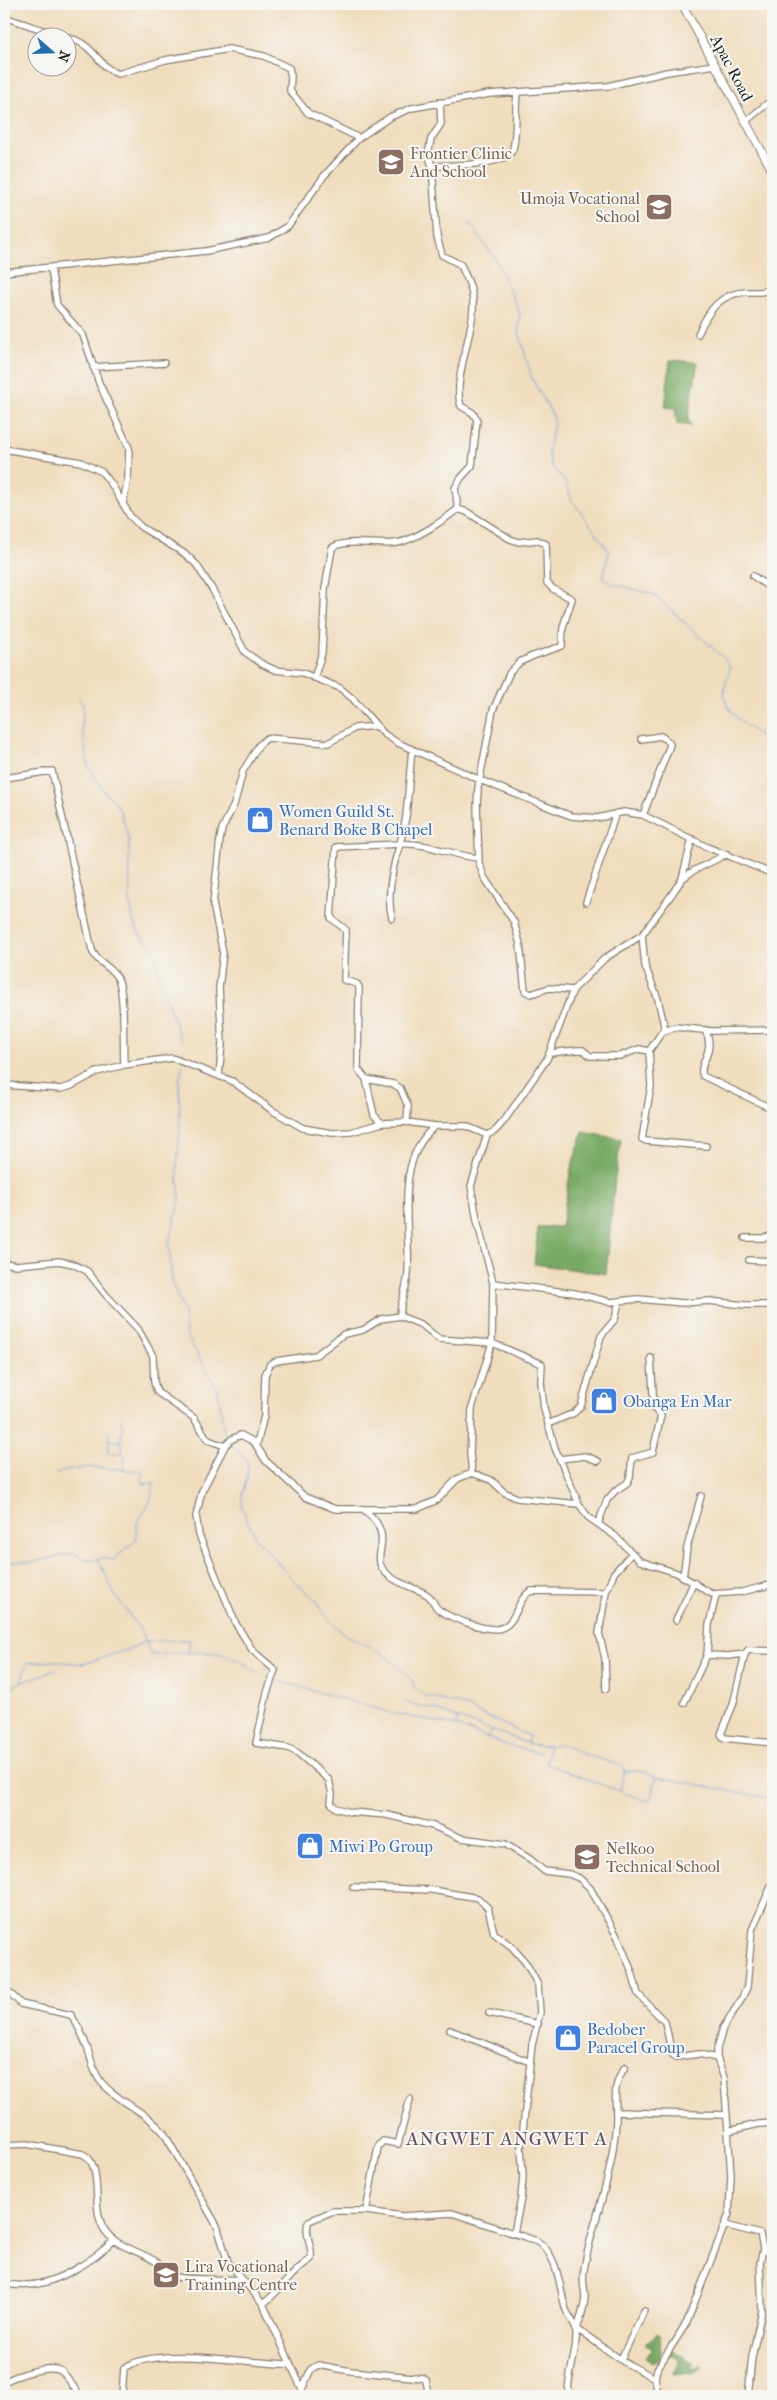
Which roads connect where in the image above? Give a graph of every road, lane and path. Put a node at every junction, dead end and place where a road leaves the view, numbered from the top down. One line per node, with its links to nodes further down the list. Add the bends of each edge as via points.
1 (682, 4): 5 (main road, Apac Road)
2 (4, 17): 3 (street)
3 (37, 28)
4 (78, 41): 10 (street, via 118,74 164,60 224,49 264,56 289,68 290,91 308,114)
5 (715, 65): 6 (street, via 608,86); 9 (main road, Apac Road)
6 (518, 94): 8 (street, via 489,94); 11 (street, via 513,149 506,157 490,163)
7 (773, 100): 9 (street)
8 (440, 102): 10 (street, via 400,112); 11 (street, via 441,124 432,136 429,148)
9 (746, 121): 12 (main road, Apac Road)
10 (359, 138): 13 (street, via 324,176 288,226 269,238 206,251)
11 (432, 166): 21 (street, via 439,249 446,259 460,265 472,293 460,402 477,420 472,466 455,488)
12 (773, 172)
13 (51, 268): 14 (street); 18 (street, via 57,306 83,335)
14 (4, 272)
15 (773, 288): 16 (street, via 761,293 722,298 710,311)
16 (698, 334)
17 (164, 363): 18 (street)
18 (93, 367): 20 (street, via 129,448)
19 (4, 449): 20 (street, via 94,466)
20 (123, 503): 24 (street, via 141,527 196,564 249,656 275,670 299,672)
21 (458, 508): 24 (street, via 402,542 343,544 332,548 322,653); 29 (street, via 510,539 519,542 537,540 546,544 547,583 572,599 563,627 562,646 520,662 504,682 493,710)
22 (753, 576): 23 (street)
23 (773, 590)
24 (314, 678): 25 (street, via 340,688)
25 (377, 726): 27 (street, via 393,740); 48 (street, via 355,728 328,743 266,738 258,745 243,771 234,806 222,829 213,895 222,953)
26 (641, 738): 31 (street, via 661,736 670,745)
27 (412, 749): 29 (street); 33 (street, via 406,817)
28 (4, 778): 47 (street, via 52,771 92,950 121,986)
29 (480, 780): 30 (street, via 571,816 598,818); 35 (street, via 477,805)
30 (616, 813): 31 (street); 38 (street)
31 (643, 815): 32 (street)
32 (692, 839): 34 (street); 37 (street)
33 (400, 844): 35 (street, via 419,844); 39 (street, via 392,877); 49 (street, via 336,847 331,918 346,930 344,980 359,987 358,1069)
34 (727, 854): 36 (street); 37 (street)
35 (479, 858): 41 (street, via 484,877 514,922 526,992 531,994 549,988)
36 (773, 874)
37 (682, 879): 40 (street)
38 (586, 902)
39 (392, 918)
40 (642, 935): 41 (street, via 605,958); 42 (street, via 645,966 658,999)
41 (572, 990): 46 (street)
42 (665, 1030): 43 (street, via 685,1027); 45 (street)
43 (705, 1030): 44 (street); 51 (street, via 710,1047 702,1075)
44 (773, 1030)
45 (649, 1051): 46 (street, via 639,1049 620,1056 590,1056 583,1050); 56 (street, via 651,1086 642,1139)
46 (550, 1053): 55 (street, via 507,1117)
47 (124, 1065): 48 (street, via 172,1058); 50 (street, via 97,1072 61,1089)
48 (219, 1075): 53 (street, via 304,1128 332,1133 351,1132)
49 (366, 1079): 52 (street, via 400,1088 408,1106); 53 (street, via 372,1109)
50 (4, 1085)
51 (773, 1109)
52 (408, 1122): 53 (street); 54 (street)
53 (382, 1123)
54 (435, 1126): 55 (street, via 466,1126); 65 (street, via 419,1144 409,1178 408,1276)
55 (487, 1135): 62 (street, via 472,1186)
56 (706, 1146)
57 (773, 1235): 58 (street)
58 (745, 1238)
59 (749, 1260): 60 (street)
60 (773, 1261)
61 (4, 1263): 70 (street, via 59,1261 87,1271 138,1329 153,1356 157,1392 194,1418 205,1438)
62 (493, 1283): 63 (street); 66 (street)
63 (619, 1302): 64 (street, via 638,1299); 68 (street, via 615,1319 601,1336 580,1406 574,1413)
64 (773, 1305)
65 (400, 1316): 66 (street, via 422,1324 439,1339); 69 (street, via 344,1334 316,1355 270,1364 265,1375 264,1416)
66 (492, 1343): 68 (street, via 542,1364 541,1382); 73 (street, via 472,1408)
67 (651, 1358): 77 (street, via 654,1408 661,1415 655,1448 649,1454 632,1458 630,1478 607,1500)
68 (548, 1424): 71 (street)
69 (257, 1444): 70 (street, via 241,1435); 76 (street, via 266,1461 305,1497 335,1509)
70 (225, 1446): 97 (street, via 202,1491 196,1521 236,1624 253,1651 275,1670 256,1743 288,1748 302,1756 329,1780 331,1803 336,1808 387,1815 433,1826 460,1838 505,1844 544,1871 579,1878 590,1888 618,1938 638,1994 664,2022 672,2054 676,2057 699,2054)
71 (560, 1459): 72 (street, via 585,1456); 75 (street)
72 (598, 1461)
73 (472, 1473): 75 (street, via 492,1480 504,1492 517,1498); 76 (street, via 457,1479 437,1500 421,1508)
74 (701, 1496): 79 (street)
75 (579, 1504): 77 (street)
76 (363, 1509): 82 (street, via 380,1529 380,1560 384,1570 402,1584 429,1595 440,1610 479,1627 504,1628 515,1616 524,1595 530,1591)
77 (598, 1524): 78 (street)
78 (631, 1554): 79 (street, via 645,1564); 82 (street, via 609,1580)
79 (683, 1577): 80 (street)
80 (694, 1582): 83 (street); 84 (street)
81 (773, 1584): 83 (street)
82 (606, 1592): 88 (street, via 599,1633 605,1658)
83 (716, 1595): 87 (street)
84 (676, 1620)
85 (773, 1651): 86 (street, via 748,1650)
86 (745, 1654): 87 (street); 90 (street, via 733,1705 720,1734 724,1738)
87 (707, 1655): 89 (street)
88 (606, 1689)
89 (684, 1703)
90 (773, 1743)
91 (773, 1882): 97 (street, via 752,1930 746,1988 719,2037)
92 (353, 1887): 95 (street, via 432,1890 482,1900 491,1916 494,1933 526,1963 538,1985)
93 (4, 1987): 112 (street, via 21,2004 71,2015 86,2043 98,2078 113,2095 155,2122 164,2133 217,2226 228,2262)
94 (489, 2013): 95 (street)
95 (538, 2024): 98 (street)
96 (450, 2030): 98 (street)
97 (717, 2058): 102 (street, via 724,2078)
98 (530, 2062): 108 (street, via 520,2148 521,2198)
99 (625, 2067): 101 (street, via 614,2095)
100 (410, 2099): 106 (street, via 398,2144 383,2141 378,2146)
101 (616, 2112): 102 (street); 116 (street, via 610,2170 594,2221)
102 (726, 2115): 104 (street)
103 (773, 2123): 104 (street)
104 (728, 2131): 107 (street, via 730,2209)
105 (4, 2145): 109 (street, via 26,2144 89,2158 95,2169 96,2205 103,2228)
106 (366, 2211): 108 (street, via 402,2216 452,2213); 114 (street, via 333,2211 309,2221 306,2227 312,2248 311,2259)
107 (724, 2225): 110 (street, via 760,2234); 119 (street, via 687,2322 661,2362)
108 (514, 2233): 116 (street, via 537,2241 547,2249 559,2277 567,2313)
109 (114, 2240): 112 (street, via 155,2261 176,2277); 113 (street, via 76,2269 29,2286)
110 (763, 2249): 111 (street); 128 (street, via 760,2263 761,2316)
111 (773, 2252)
112 (242, 2279): 114 (street)
113 (4, 2284)
114 (263, 2304): 118 (street)
115 (644, 2311): 117 (street)
116 (577, 2330): 117 (street); 126 (street)
117 (621, 2359): 119 (street)
118 (289, 2364): 121 (street); 123 (street, via 209,2358 150,2360 124,2368)
119 (655, 2378): 127 (street)
120 (4, 2382): 122 (street, via 40,2370 55,2370 61,2372)
121 (302, 2389): 124 (street); 125 (street, via 311,2369 318,2365 423,2378)
122 (80, 2396)
123 (122, 2396)
124 (302, 2396)
125 (429, 2396)
126 (568, 2396)
127 (658, 2396)
128 (748, 2396)

